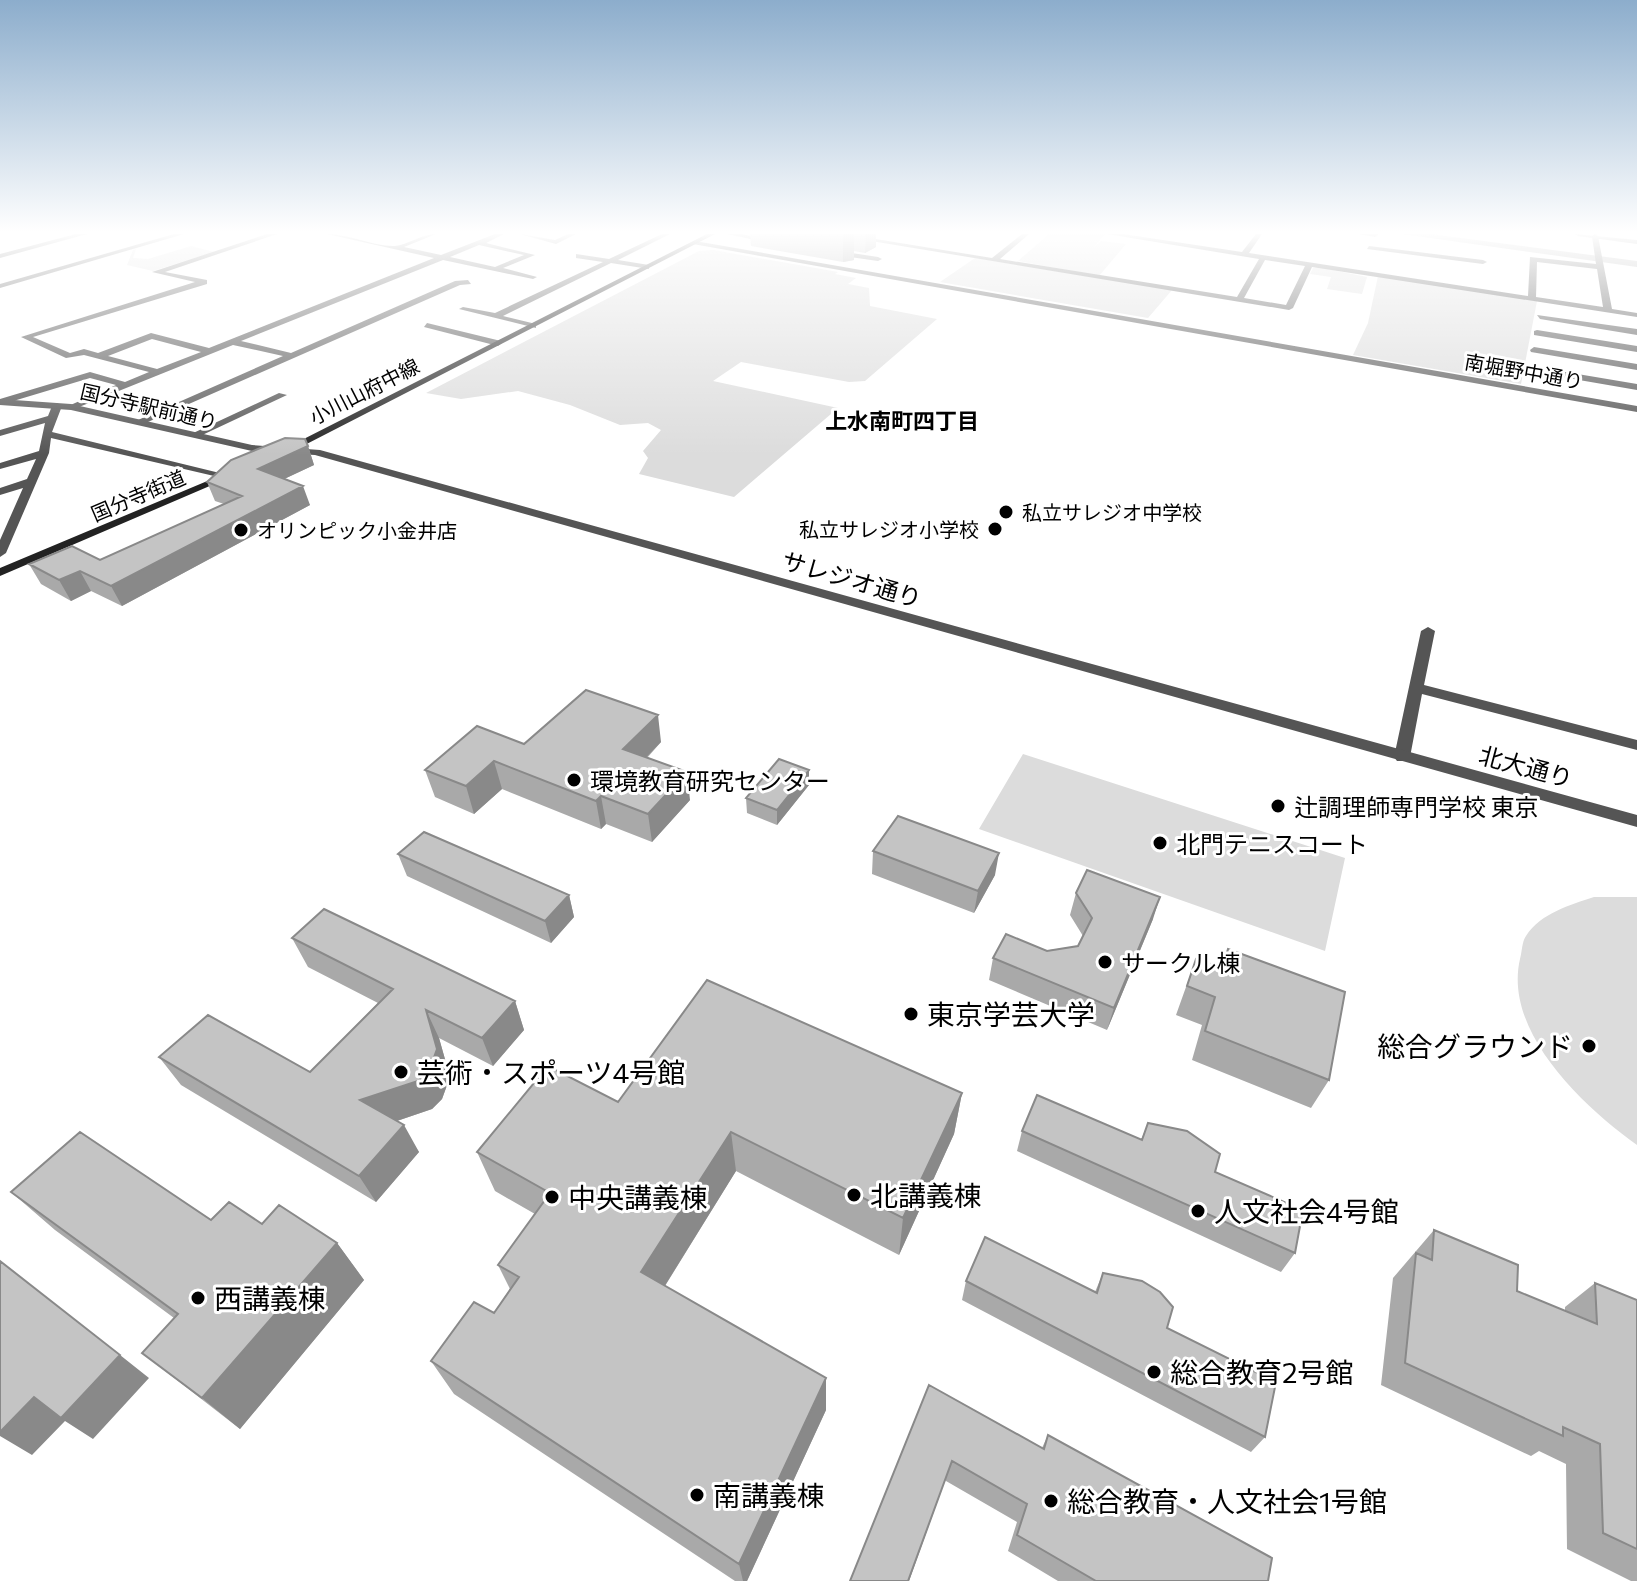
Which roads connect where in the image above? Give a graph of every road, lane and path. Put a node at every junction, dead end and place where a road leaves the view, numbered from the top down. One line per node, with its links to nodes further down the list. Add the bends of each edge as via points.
1 (120, 308): 24 (street, via 25,337 69,356)
2 (318, 308): 19 (street)
3 (402, 308): 25 (street)
4 (513, 308): 13 (street)
5 (568, 308): 16 (main road, 小川山府中線)
6 (1064, 308): 31 (street, 南堀野中通り)
7 (1542, 308): 14 (street)
8 (1587, 308): 11 (street)
9 (1607, 308): 11 (street)
10 (463, 309): 13 (street)
11 (1608, 311): 12 (street)
12 (1637, 315)
13 (496, 316): 16 (street)
14 (1540, 317): 17 (street); 18 (street)
15 (427, 325): 20 (street)
16 (533, 326): 20 (main road, 小川山府中線)
17 (1637, 332)
18 (1537, 333): 21 (street); 22 (street)
19 (233, 342): 23 (street); 25 (street)
20 (498, 343): 42 (main road, 小川山府中線)
21 (1637, 349)
22 (1534, 350): 26 (street); 27 (street)
23 (209, 351): 24 (street, via 151,336); 28 (street)
24 (99, 356): 28 (street)
25 (292, 356): 38 (street)
26 (1637, 367)
27 (1530, 369): 30 (street); 31 (street)
28 (158, 372): 29 (street)
29 (125, 385): 33 (street, via 90,375); 35 (street)
30 (1637, 387)
31 (1526, 390): 36 (street, 南堀野中通り)
32 (282, 395): 41 (street)
33 (0, 402): 34 (street, 国分寺駅前通り)
34 (57, 406): 35 (street, 国分寺駅前通り); 37 (street)
35 (71, 407): 38 (street, 国分寺駅前通り)
36 (1637, 409)
37 (52, 418): 39 (street); 40 (street)
38 (141, 422): 41 (street, 国分寺駅前通り)
39 (0, 433)
40 (46, 434): 43 (street); 47 (street)
41 (194, 435): 42 (street, 国分寺駅前通り, via 252,448)
42 (289, 449): 44 (main road); 55 (street, サレジオ通り, via 316,452)
43 (44, 453): 45 (street); 48 (street)
44 (265, 460)
45 (0, 466)
46 (240, 471): 47 (main road, 国分寺街道)
47 (227, 476): 51 (main road, 国分寺街道)
48 (30, 482): 49 (street); 50 (street)
49 (0, 492)
50 (0, 553)
51 (0, 572)
52 (1428, 631): 53 (street)
53 (1418, 688): 54 (street); 55 (street)
54 (1637, 745)
55 (1402, 757): 56 (street, 北大通り)
56 (1637, 821)

